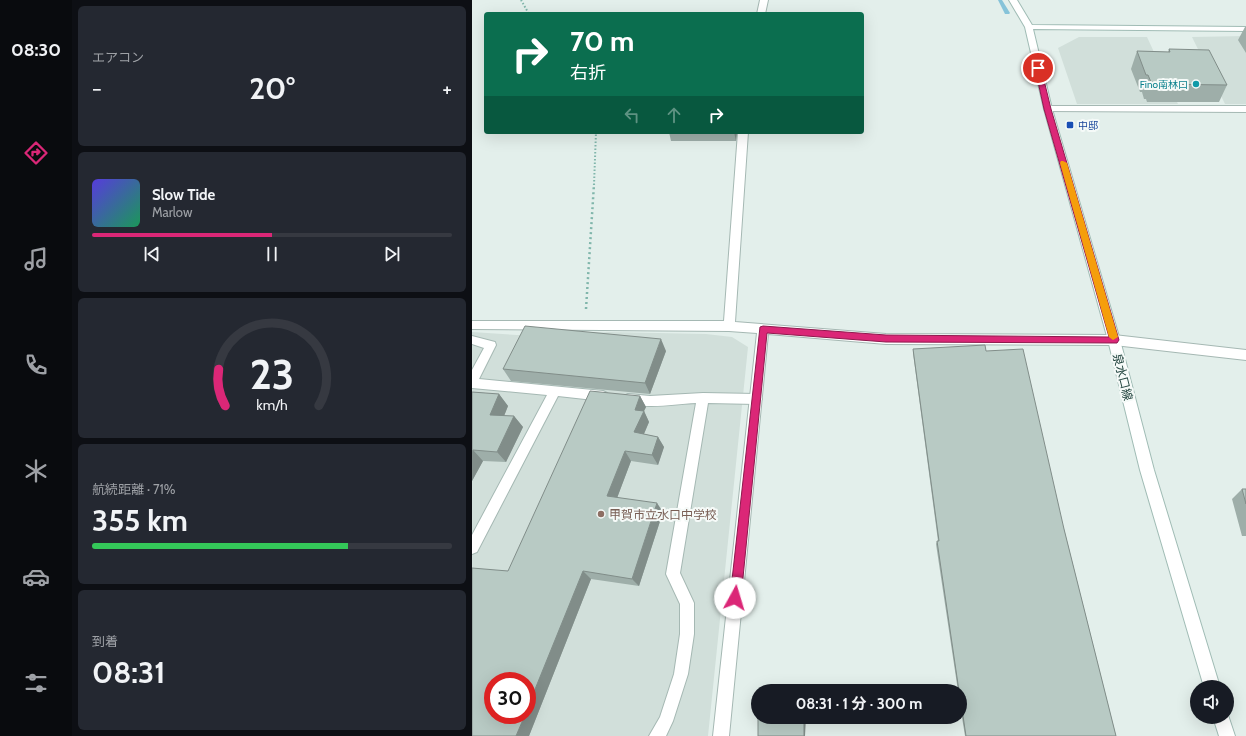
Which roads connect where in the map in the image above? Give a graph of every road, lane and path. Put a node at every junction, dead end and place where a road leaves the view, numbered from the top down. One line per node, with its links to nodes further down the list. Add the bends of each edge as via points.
1 (521, 0): 4 (path)
2 (764, 0): 5 (street)
3 (1013, 0): 6 (street, 泉水口線)
4 (528, 12)
5 (761, 12)
6 (1029, 27): 7 (street); 8 (street, 泉水口線)
7 (1246, 29)
8 (1048, 109): 9 (street); 17 (street, 泉水口線)
9 (1246, 109)
10 (596, 134): 13 (path)
11 (743, 134): 14 (street)
12 (472, 324): 13 (street)
13 (586, 326): 14 (street)
14 (729, 326): 15 (street)
15 (763, 329): 17 (street, via 886,339); 22 (street)
16 (472, 340): 19 (lane, via 491,345)
17 (1114, 340): 18 (street); 24 (street, 泉水口線, via 1147,470)
18 (1246, 355)
19 (472, 382): 20 (lane)
20 (555, 391): 21 (lane, via 650,401); 23 (lane)
21 (703, 398): 22 (lane); 26 (lane, via 673,574 687,603 687,634 681,674 666,721)
22 (756, 399): 27 (street)
23 (472, 548)
24 (1210, 680)
25 (1224, 724): 28 (street)
26 (657, 736)
27 (721, 736)
28 (1227, 736)

